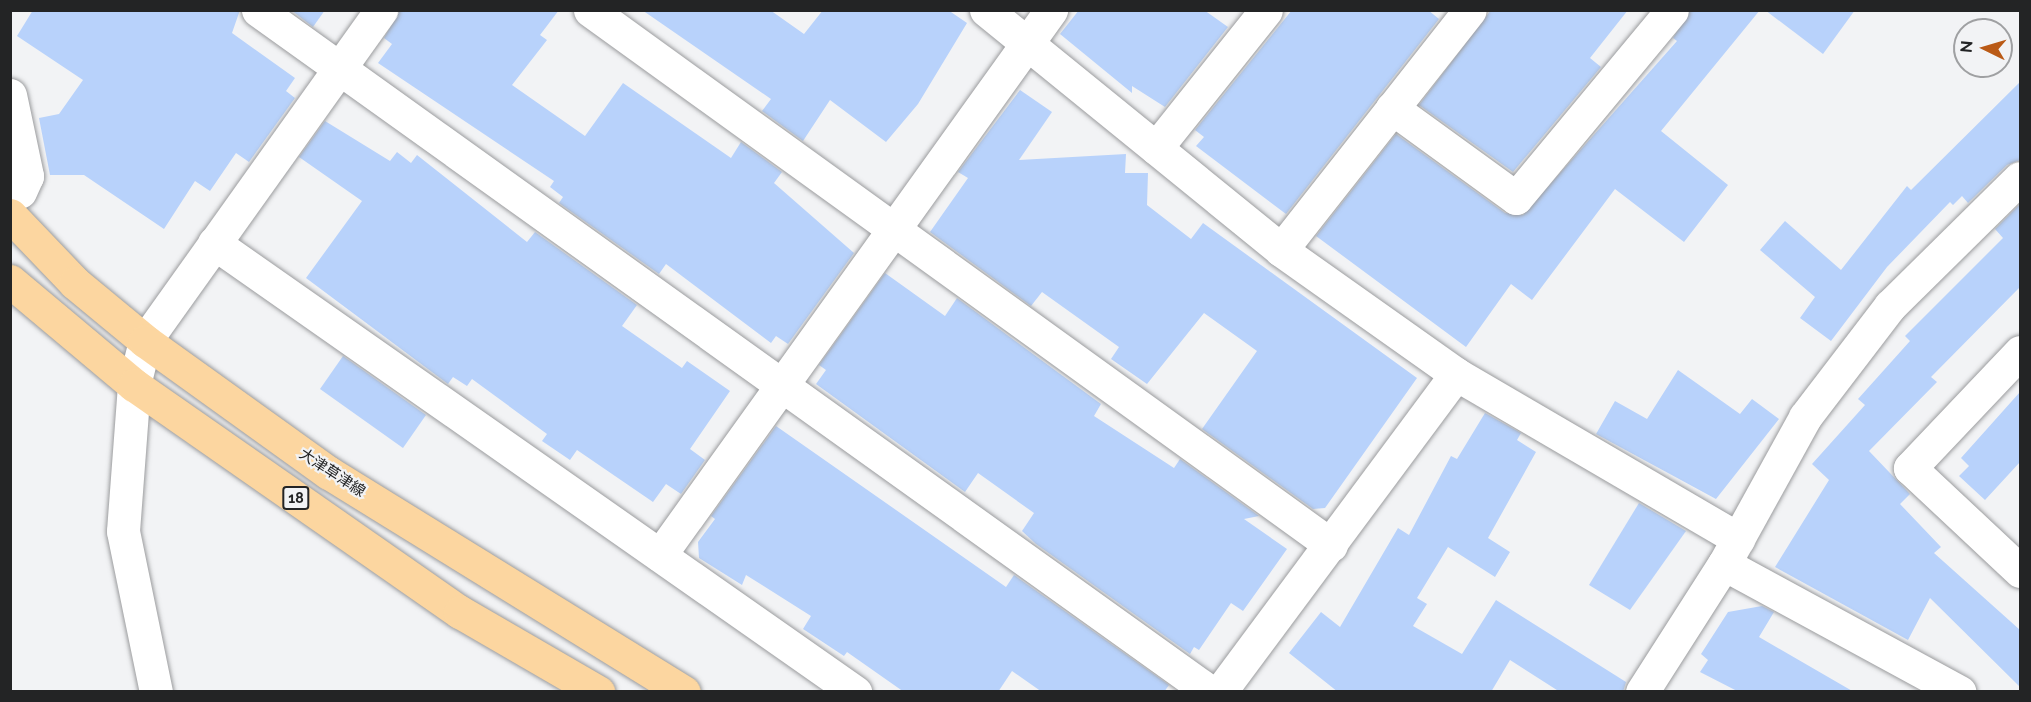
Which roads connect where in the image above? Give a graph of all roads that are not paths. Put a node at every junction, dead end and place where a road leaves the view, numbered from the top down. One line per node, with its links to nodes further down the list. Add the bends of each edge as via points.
1 (258, 10): 10 (street)
2 (381, 10): 10 (street)
3 (590, 10): 16 (street)
4 (986, 10): 9 (street)
5 (1051, 10): 9 (street)
6 (1266, 10): 13 (street)
7 (1470, 10): 12 (street)
8 (1672, 10): 12 (street, via 1516,198)
9 (1027, 43): 13 (street); 16 (street)
10 (339, 69): 17 (street); 24 (street)
11 (10, 95): 15 (street, via 27,176)
12 (1392, 108): 18 (street)
13 (1156, 148): 18 (street)
14 (2020, 178): 26 (street, via 1890,306 1805,417)
15 (15, 204): 20 (main road, 大津草津線 / 18, via 75,283)
16 (894, 229): 24 (street); 25 (street)
17 (214, 243): 20 (street); 27 (street)
18 (1281, 250): 22 (street)
19 (10, 281): 23 (main road, 18)
20 (145, 341): 23 (street); 31 (main road, 大津草津線 / 18, via 329,473)
21 (2020, 352): 28 (street, via 1910,468)
22 (1456, 374): 25 (street); 26 (street)
23 (134, 385): 29 (street, via 123,531); 30 (main road, 18, via 460,612)
24 (782, 385): 27 (street); 33 (street)
25 (1331, 545): 34 (street)
26 (1731, 552): 35 (street); 36 (street)
27 (660, 555): 32 (street)
28 (2020, 571)
29 (155, 691)
30 (598, 692)
31 (684, 692)
32 (855, 692)
33 (1210, 692)
34 (1220, 692)
35 (1642, 692)
36 (1960, 692)

